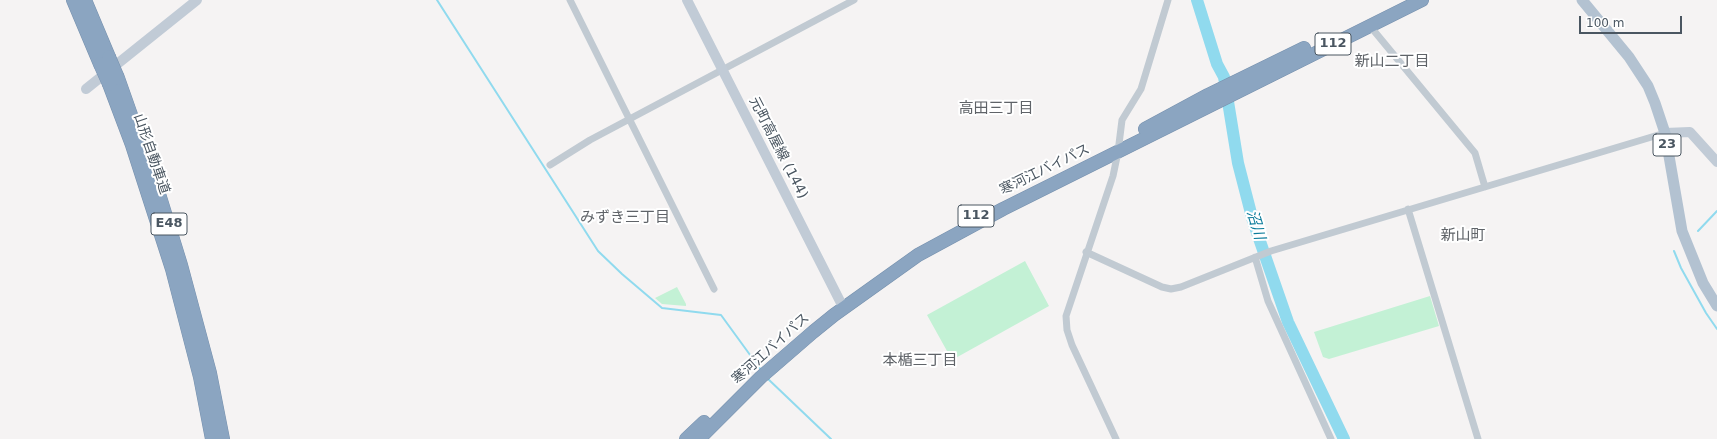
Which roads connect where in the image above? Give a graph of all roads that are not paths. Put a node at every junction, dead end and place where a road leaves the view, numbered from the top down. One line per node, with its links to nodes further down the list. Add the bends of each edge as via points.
1 (74, 0): 12 (highway, 山形自動車道 / E48)
2 (85, 0): 12 (highway, 山形自動車道 / E48)
3 (196, 0): 15 (main road)
4 (570, 0): 16 (street)
5 (687, 0): 13 (main road, 元町高屋線 (144))
6 (854, 0): 13 (street)
7 (1168, 0): 18 (street, via 1141,89 1122,120)
8 (1402, 0): 14 (highway, 寒河江バイパス / 112)
9 (1422, 0): 11 (highway, 寒河江バイパス / 112)
10 (1582, 0): 17 (main road, 23, via 1639,71 1655,103)
11 (1370, 26): 14 (highway, 寒河江バイパス / 112); 21 (street, via 1475,154)
12 (105, 60): 29 (highway, 山形自動車道 / E48, bridge, via 151,201)
13 (723, 70): 16 (street); 26 (main road, 元町高屋線 (144))
14 (1242, 84): 18 (highway, 寒河江バイパス / 112)
15 (86, 89)
16 (630, 118): 20 (street); 25 (street)
17 (1665, 133): 19 (main road, via 1690,132); 21 (street); 27 (main road, 23, via 1682,231 1700,277)
18 (1118, 148): 23 (street, via 1114,176); 26 (highway, 寒河江バイパス / 112, via 999,204 914,249)
19 (1717, 162)
20 (550, 165)
21 (1485, 186): 22 (street)
22 (1408, 210): 24 (street); 36 (street)
23 (1086, 252): 24 (street, via 1171,289); 34 (street, via 1066,316 1067,330)
24 (1255, 256): 35 (street, via 1268,301)
25 (714, 289)
26 (842, 305): 28 (highway, 寒河江バイパス / 112, via 802,330)
27 (1717, 306)
28 (762, 371): 32 (highway, 寒河江バイパス / 112); 33 (highway, 寒河江バイパス / 112)
29 (209, 395): 30 (highway, 山形自動車道 / E48); 31 (highway, 山形自動車道 / E48)
30 (212, 439)
31 (223, 439)
32 (686, 439)
33 (699, 439)
34 (1116, 439)
35 (1331, 439)
36 (1478, 439)

